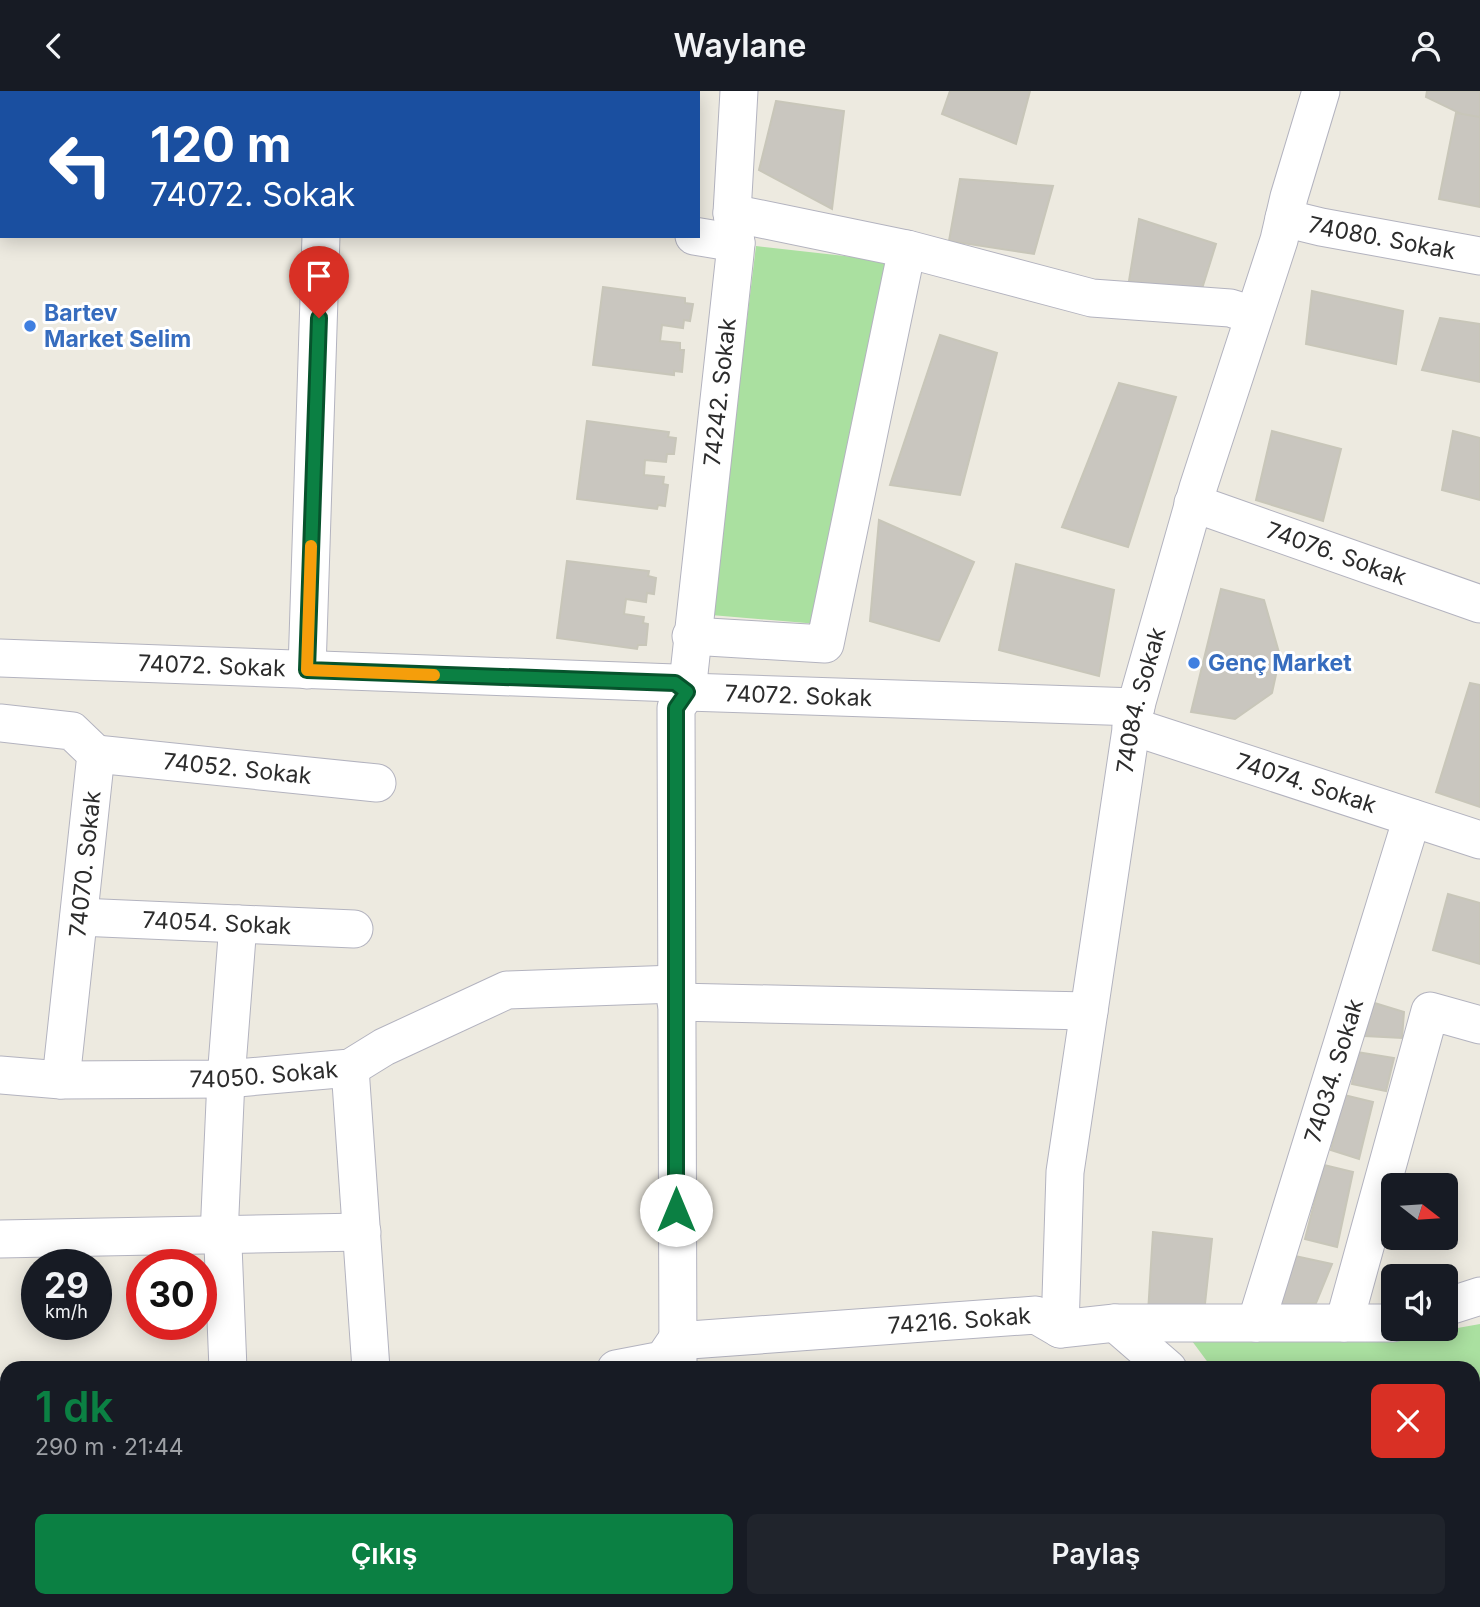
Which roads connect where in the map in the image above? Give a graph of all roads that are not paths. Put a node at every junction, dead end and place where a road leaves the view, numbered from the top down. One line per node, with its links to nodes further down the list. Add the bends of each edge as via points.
1 (739, 91): 4 (street, 74242. Sokak)
2 (1316, 93): 3 (street, 74084. Sokak)
3 (1284, 218): 8 (street, 74080. Sokak); 9 (street, 74084. Sokak)
4 (734, 228): 5 (street); 7 (street); 12 (street, 74242. Sokak)
5 (700, 235)
6 (321, 238): 14 (street)
7 (907, 249): 9 (street, via 1093,298 1230,308); 12 (street, via 825,644)
8 (1480, 256)
9 (1253, 315): 10 (street, 74084. Sokak)
10 (1193, 503): 11 (street, 74076. Sokak); 16 (street, 74084. Sokak)
11 (1480, 604)
12 (691, 636): 15 (street, 74242. Sokak)
13 (0, 658): 14 (street, 74072. Sokak)
14 (307, 670): 15 (street, 74072. Sokak, via 675,683)
15 (687, 692): 16 (street, 74072. Sokak); 25 (street, 74242. Sokak, via 676,708)
16 (1133, 717): 20 (street, 74074. Sokak); 26 (street, 74084. Sokak)
17 (0, 723): 18 (street, via 72,731)
18 (96, 754): 19 (street, 74052. Sokak); 22 (street, 74070. Sokak)
19 (377, 783)
20 (1412, 818): 21 (street, 74074. Sokak); 38 (street, 74034. Sokak)
21 (1480, 840)
22 (79, 917): 23 (street, 74054. Sokak); 31 (street, 74070. Sokak)
23 (238, 924): 24 (street, 74054. Sokak); 30 (street)
24 (354, 929)
25 (676, 993): 26 (street, 74050. Sokak); 28 (street, 74050. Sokak, via 507,990 384,1047); 42 (street, 74242. Sokak)
26 (1089, 1011): 41 (street, 74084. Sokak, via 1065,1172)
27 (1480, 1025): 40 (street, via 1430,1011)
28 (350, 1068): 30 (street, 74050. Sokak); 32 (street)
29 (0, 1075): 31 (street, 74050. Sokak)
30 (226, 1079): 31 (street, 74050. Sokak); 33 (street)
31 (61, 1080)
32 (362, 1232): 33 (street); 44 (street)
33 (219, 1236): 34 (street); 43 (street)
34 (0, 1239)
35 (1480, 1296): 36 (street)
36 (1458, 1303)
37 (1115, 1323): 38 (street, 74216. Sokak); 41 (street, 74216. Sokak); 46 (street)
38 (1256, 1323): 40 (street, 74216. Sokak)
39 (1381, 1323): 40 (street, 74216. Sokak)
40 (1344, 1324)
41 (1060, 1329): 42 (street, 74216. Sokak, via 1037,1315)
42 (677, 1355): 45 (street)
43 (228, 1361)
44 (370, 1361)
45 (658, 1361)
46 (1159, 1361)

